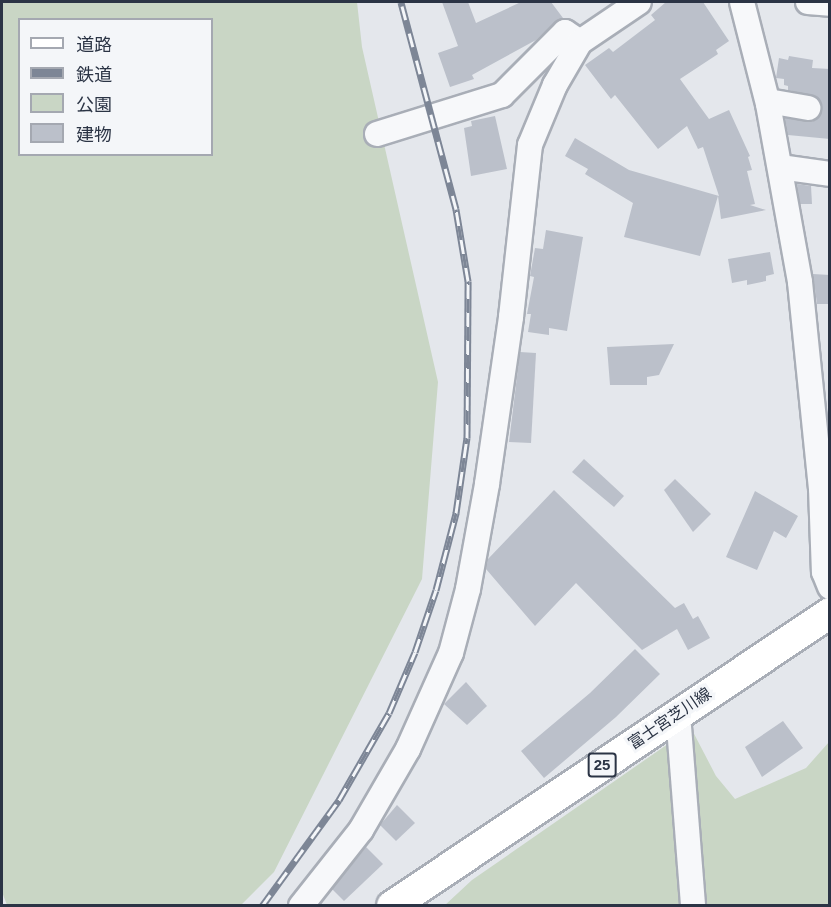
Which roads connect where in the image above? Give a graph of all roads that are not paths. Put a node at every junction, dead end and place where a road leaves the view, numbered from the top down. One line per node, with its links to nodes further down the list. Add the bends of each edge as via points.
1 (639, 2): 5 (street)
2 (742, 2): 6 (street)
3 (808, 2): 4 (street)
4 (830, 4)
5 (580, 42): 8 (street, via 565,32 502,95); 15 (street, via 555,85 530,145 487,484 468,589 451,653 408,749 361,830)
6 (768, 101): 7 (street); 9 (street)
7 (808, 108)
8 (377, 134)
9 (780, 167): 10 (street); 11 (street, via 800,282 821,488 824,573)
10 (830, 174)
11 (830, 587)
12 (821, 619): 13 (main road, 富士宮芝川線 / 25)
13 (678, 714): 14 (main road, 富士宮芝川線 / 25); 17 (street)
14 (418, 897): 16 (main road, 富士宮芝川線 / 25)
15 (301, 906)
16 (392, 906)
17 (693, 906)

